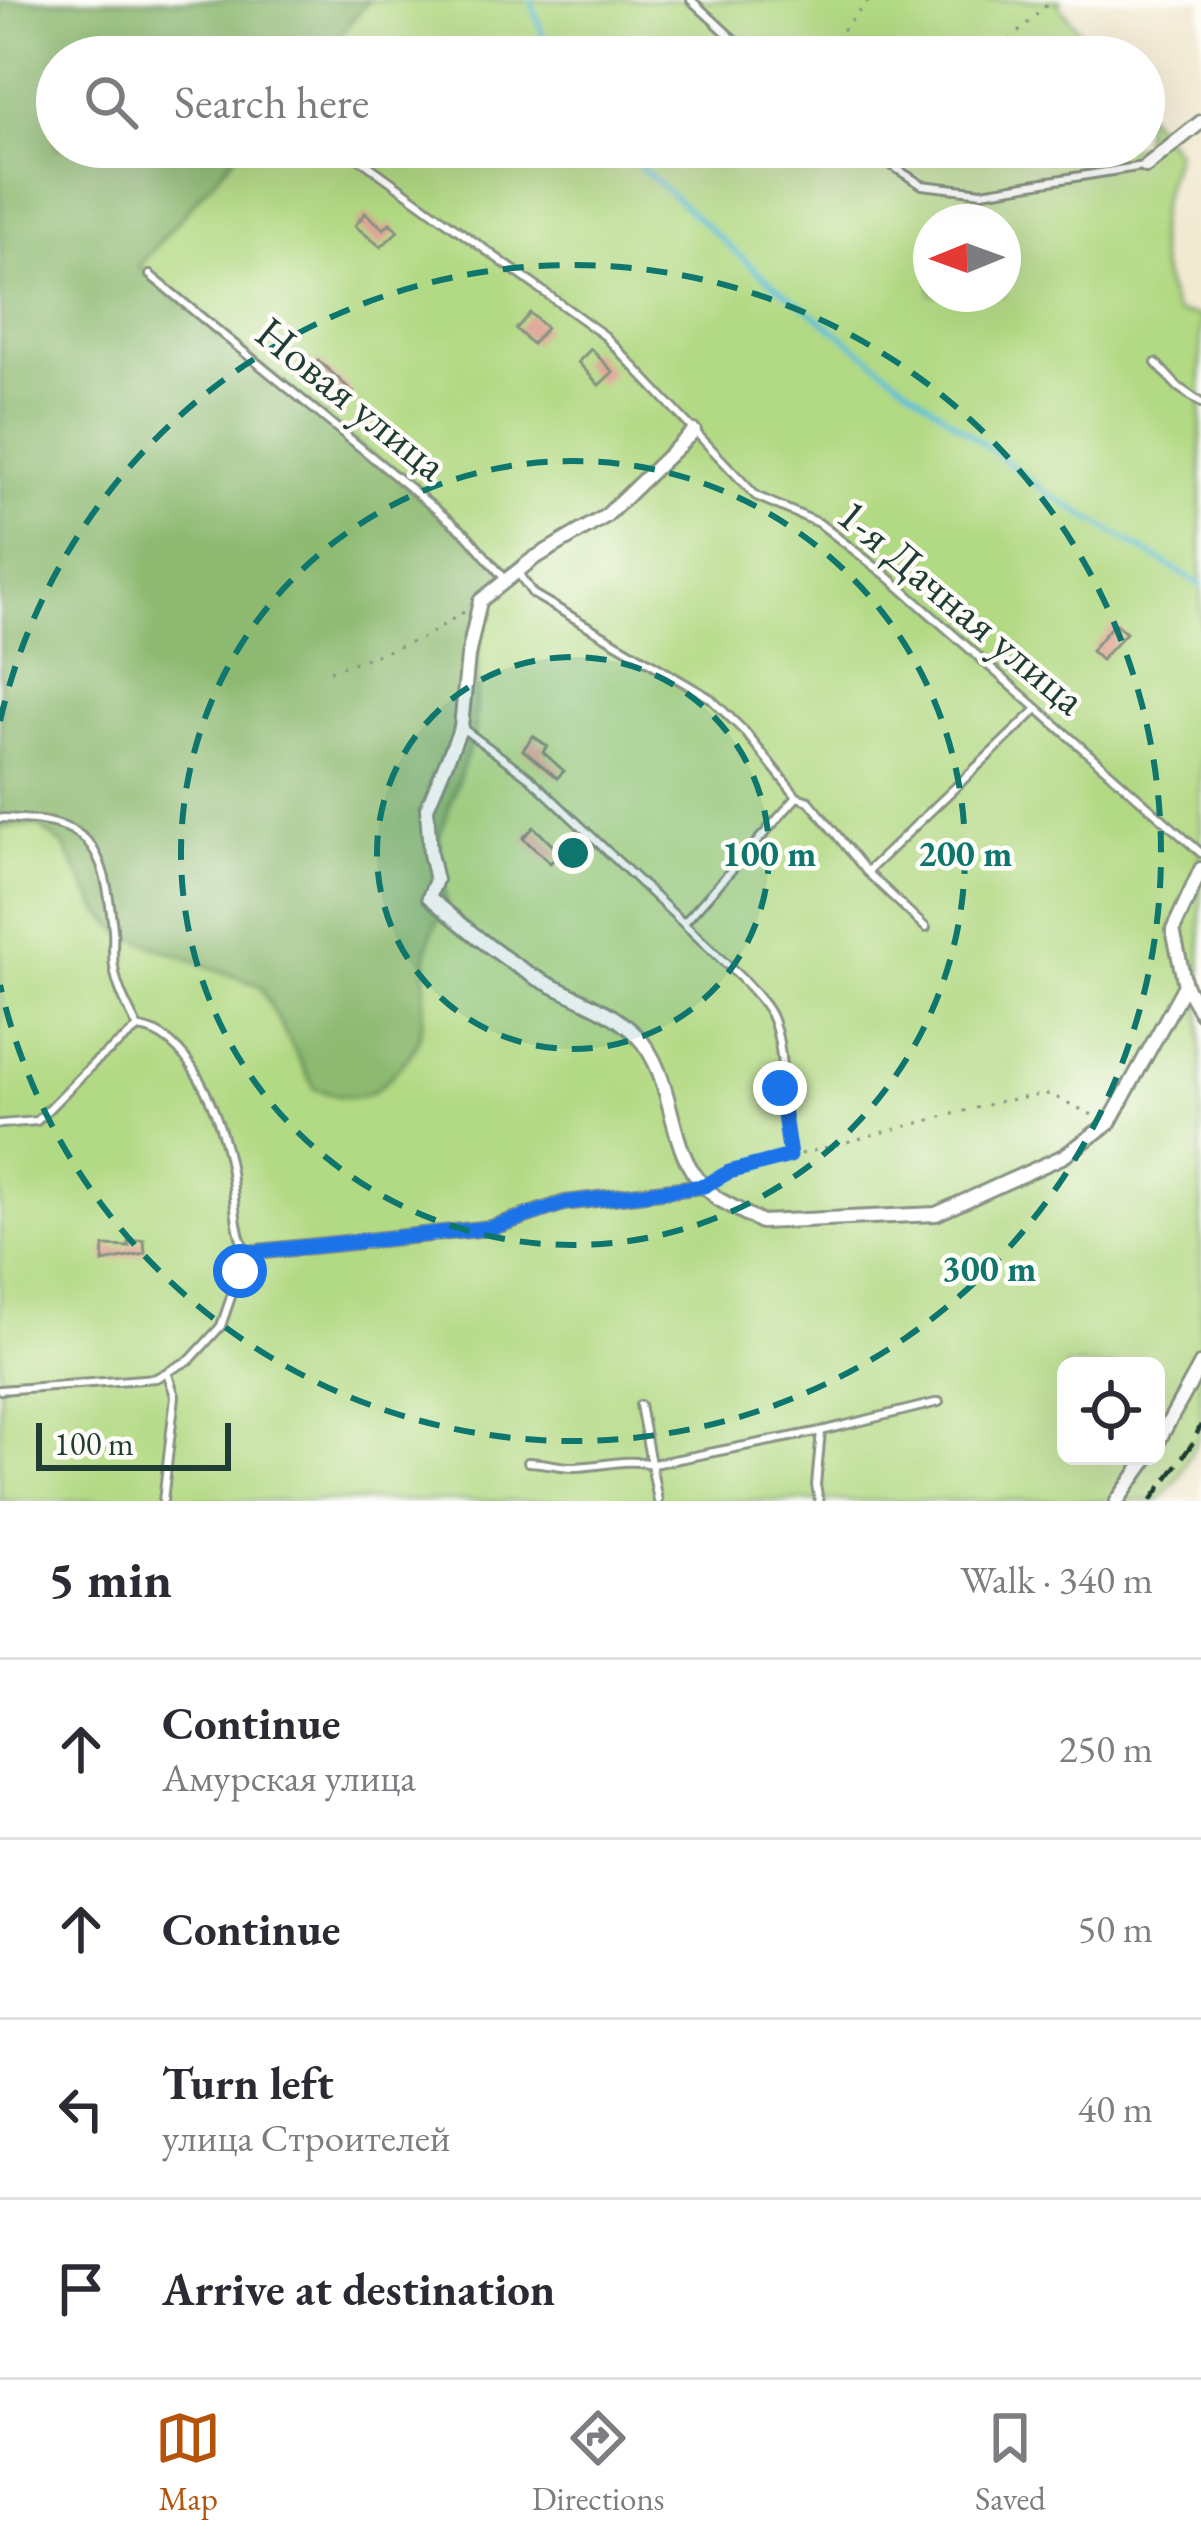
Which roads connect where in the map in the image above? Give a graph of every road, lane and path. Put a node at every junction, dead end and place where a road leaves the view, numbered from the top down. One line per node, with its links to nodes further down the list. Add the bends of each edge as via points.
1 (691, 0): 4 (lane)
2 (870, 0): 5 (path)
3 (1052, 0): 6 (path)
4 (730, 36)
5 (837, 36)
6 (1014, 36)
7 (1201, 122): 8 (street)
8 (1165, 151)
9 (373, 168): 15 (lane, 1-я Дачная улица, via 604,336)
10 (896, 168): 11 (lane, via 922,185 982,192)
11 (1133, 168)
12 (150, 275): 16 (lane, Новая улица)
13 (1156, 362): 14 (lane)
14 (1201, 403)
15 (694, 431): 16 (street, via 606,516); 19 (lane, 1-я Дачная улица, via 756,496 819,523)
16 (511, 574): 17 (street); 21 (lane, Новая улица, via 710,698)
17 (480, 601): 18 (path, via 421,639); 20 (street)
18 (330, 671)
19 (1035, 710): 23 (lane, 1-я Дачная улица); 25 (lane)
20 (461, 728): 26 (lane, via 530,778); 34 (street, via 427,808 436,880 430,897 529,974 635,1034 663,1075 689,1171)
21 (797, 797): 25 (lane, Новая улица); 26 (lane)
22 (0, 818): 30 (lane, via 71,826 98,851 113,964)
23 (1201, 853)
24 (1201, 869): 28 (street, via 1173,930)
25 (867, 872): 27 (lane, Новая улица)
26 (684, 923): 33 (lane, via 769,1011)
27 (926, 928)
28 (1185, 985): 29 (street); 31 (street)
29 (1201, 1013)
30 (138, 1028): 32 (lane, via 37,1121); 35 (lane, via 155,1030 189,1062 216,1118)
31 (1109, 1123): 33 (path, via 1049,1094); 34 (street, via 1064,1156 936,1214 761,1222)
32 (0, 1124)
33 (790, 1156): 34 (path)
34 (704, 1186): 35 (street, via 565,1203 490,1228)
35 (246, 1253): 37 (lane, via 221,1326 191,1359)
36 (1201, 1364): 41 (street)
37 (166, 1372): 38 (lane); 46 (lane, via 175,1396)
38 (0, 1390)
39 (938, 1402): 42 (lane)
40 (640, 1405): 44 (lane)
41 (1165, 1429)
42 (821, 1431): 44 (lane); 48 (lane)
43 (528, 1462): 44 (lane)
44 (653, 1464): 47 (lane)
45 (1143, 1465): 49 (street)
46 (163, 1501)
47 (658, 1501)
48 (818, 1501)
49 (1117, 1501)

